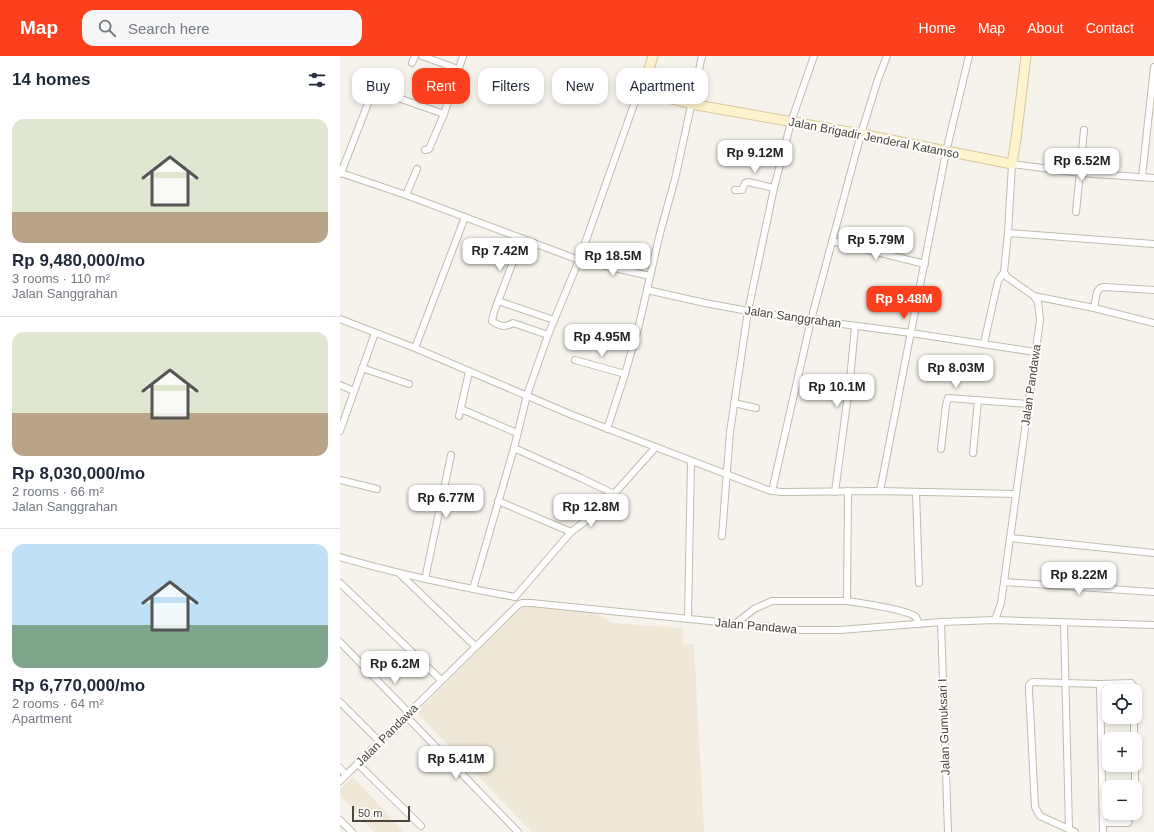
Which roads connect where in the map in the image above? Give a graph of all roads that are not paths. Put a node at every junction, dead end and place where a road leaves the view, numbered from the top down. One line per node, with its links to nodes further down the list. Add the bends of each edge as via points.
1 (415, 56): 10 (street)
2 (422, 56): 12 (street)
3 (463, 56): 13 (street)
4 (653, 56): 14 (main road)
5 (702, 56): 15 (street)
6 (814, 56): 22 (street)
7 (887, 56): 24 (street)
8 (969, 56): 26 (street)
9 (1026, 56): 27 (main road)
10 (412, 63)
11 (1154, 67): 31 (street)
12 (455, 68)
13 (458, 68)
14 (649, 68)
15 (699, 68)
16 (404, 100): 21 (street)
17 (368, 104): 30 (street)
18 (447, 104): 21 (street)
19 (634, 104): 42 (street)
20 (690, 104): 22 (main road, Jalan Brigadir Jenderal Katamso); 45 (street)
21 (444, 114): 25 (street, via 429,150)
22 (791, 122): 24 (main road, Jalan Brigadir Jenderal Katamso); 33 (street)
23 (1084, 130): 29 (street)
24 (861, 134): 26 (main road, Jalan Brigadir Jenderal Katamso); 40 (street)
25 (425, 150)
26 (946, 152): 27 (main road, Jalan Brigadir Jenderal Katamso); 43 (street)
27 (1012, 164): 29 (street); 38 (street)
28 (417, 169): 35 (street)
29 (1080, 173): 31 (street); 36 (street)
30 (340, 174): 35 (street)
31 (1142, 178): 32 (street)
32 (1154, 178)
33 (774, 188): 34 (street, via 748,182 742,190); 51 (street)
34 (735, 190)
35 (406, 195): 37 (street)
36 (1076, 212)
37 (465, 218): 39 (street); 61 (street)
38 (1008, 233): 41 (street); 44 (street)
39 (522, 238): 42 (street); 49 (street)
40 (832, 241): 43 (street); 54 (street)
41 (1154, 244)
42 (579, 260): 45 (street); 53 (street)
43 (925, 264): 57 (street)
44 (1004, 272): 48 (street, via 1007,277); 60 (street, via 998,281)
45 (650, 276): 46 (street)
46 (647, 290): 51 (street, Jalan Sanggrahan); 66 (street)
47 (1154, 290): 50 (street, via 1100,288)
48 (1034, 296): 50 (street); 62 (street, Jalan Pandawa, via 1038,302 1040,320)
49 (498, 300): 53 (street); 59 (street, via 493,322 504,327 513,323)
50 (1094, 308): 55 (street)
51 (748, 311): 54 (street, Jalan Sanggrahan); 72 (street)
52 (340, 319): 58 (street)
53 (554, 320): 59 (street)
54 (811, 320): 56 (street, Jalan Sanggrahan); 89 (street)
55 (1154, 323)
56 (855, 326): 57 (street, Jalan Sanggrahan); 92 (street)
57 (911, 332): 60 (street, Jalan Sanggrahan); 91 (street)
58 (375, 333): 61 (street); 64 (street)
59 (548, 334): 70 (street)
60 (984, 343): 62 (street, Jalan Sanggrahan)
61 (415, 348): 65 (street)
62 (1035, 352): 73 (street, Jalan Pandawa)
63 (575, 360): 66 (street)
64 (362, 368): 67 (street); 69 (street)
65 (469, 372): 70 (street); 75 (street)
66 (625, 374): 77 (street)
67 (409, 384)
68 (340, 385): 69 (street)
69 (354, 391): 78 (street)
70 (527, 395): 77 (street); 79 (street)
71 (978, 400): 73 (street); 82 (street, via 947,399); 83 (street)
72 (734, 403): 74 (street); 86 (street)
73 (1028, 404): 95 (street, Jalan Pandawa)
74 (756, 408)
75 (461, 409): 76 (street); 79 (street)
76 (459, 416)
77 (607, 429): 81 (street)
78 (340, 431)
79 (517, 433): 80 (street)
80 (514, 448): 94 (street); 96 (street)
81 (655, 448): 85 (street); 94 (street)
82 (942, 449)
83 (973, 453)
84 (451, 456): 103 (street)
85 (691, 461): 86 (street); 112 (street)
86 (726, 473): 89 (street); 98 (street)
87 (340, 480): 88 (street)
88 (377, 489)
89 (772, 491): 92 (street)
90 (848, 491): 91 (street); 92 (street); 110 (street)
91 (880, 491): 93 (street)
92 (835, 492)
93 (916, 492): 95 (street); 106 (street)
94 (614, 494): 97 (street)
95 (1016, 494): 99 (street, Jalan Pandawa)
96 (498, 501): 97 (street); 107 (street)
97 (571, 532): 109 (street)
98 (722, 536)
99 (1010, 538): 100 (street); 104 (street, Jalan Pandawa)
100 (1154, 553)
101 (340, 557): 102 (street)
102 (399, 573): 103 (street); 120 (street)
103 (425, 579): 107 (street)
104 (1004, 582): 108 (street); 113 (street, Jalan Pandawa, via 1001,604)
105 (340, 583): 121 (street)
106 (918, 583)
107 (473, 589): 109 (street)
108 (1154, 592)
109 (514, 597): 111 (street)
110 (848, 601): 116 (street, via 772,601 754,609); 117 (street, via 914,615)
111 (519, 604): 112 (street, Jalan Pandawa, via 531,603); 120 (street, Jalan Pandawa)
112 (688, 619): 116 (street, Jalan Pandawa)
113 (994, 620): 114 (street, Jalan Pandawa); 115 (street, Jalan Pandawa)
114 (941, 622): 117 (street, Jalan Pandawa); 139 (street, Jalan Gumuksari I)
115 (1064, 623): 118 (street, Jalan Pandawa); 122 (street)
116 (735, 624): 117 (street, Jalan Pandawa, via 810,630)
117 (919, 624)
118 (1154, 625)
119 (340, 642): 126 (street)
120 (476, 646): 121 (street, Jalan Pandawa)
121 (441, 680): 126 (street, Jalan Pandawa)
122 (1065, 684): 123 (street); 136 (street); 136 (street, via 1032,682 1029,684 1029,690 1035,807 1040,816)
123 (1100, 684): 124 (street); 134 (street)
124 (1132, 684)
125 (340, 702): 127 (street)
126 (408, 714): 127 (street, Jalan Pandawa); 138 (street)
127 (380, 742): 128 (street, Jalan Pandawa)
128 (358, 764): 130 (street, Jalan Pandawa); 135 (street)
129 (340, 768): 130 (street)
130 (346, 775): 131 (street, Jalan Pandawa)
131 (340, 781)
132 (340, 820): 137 (street)
133 (1129, 820): 134 (street, via 1128,823)
134 (1103, 823): 140 (street)
135 (421, 826)
136 (1072, 831)
137 (352, 832)
138 (518, 832)
139 (948, 832)
140 (1104, 832)

